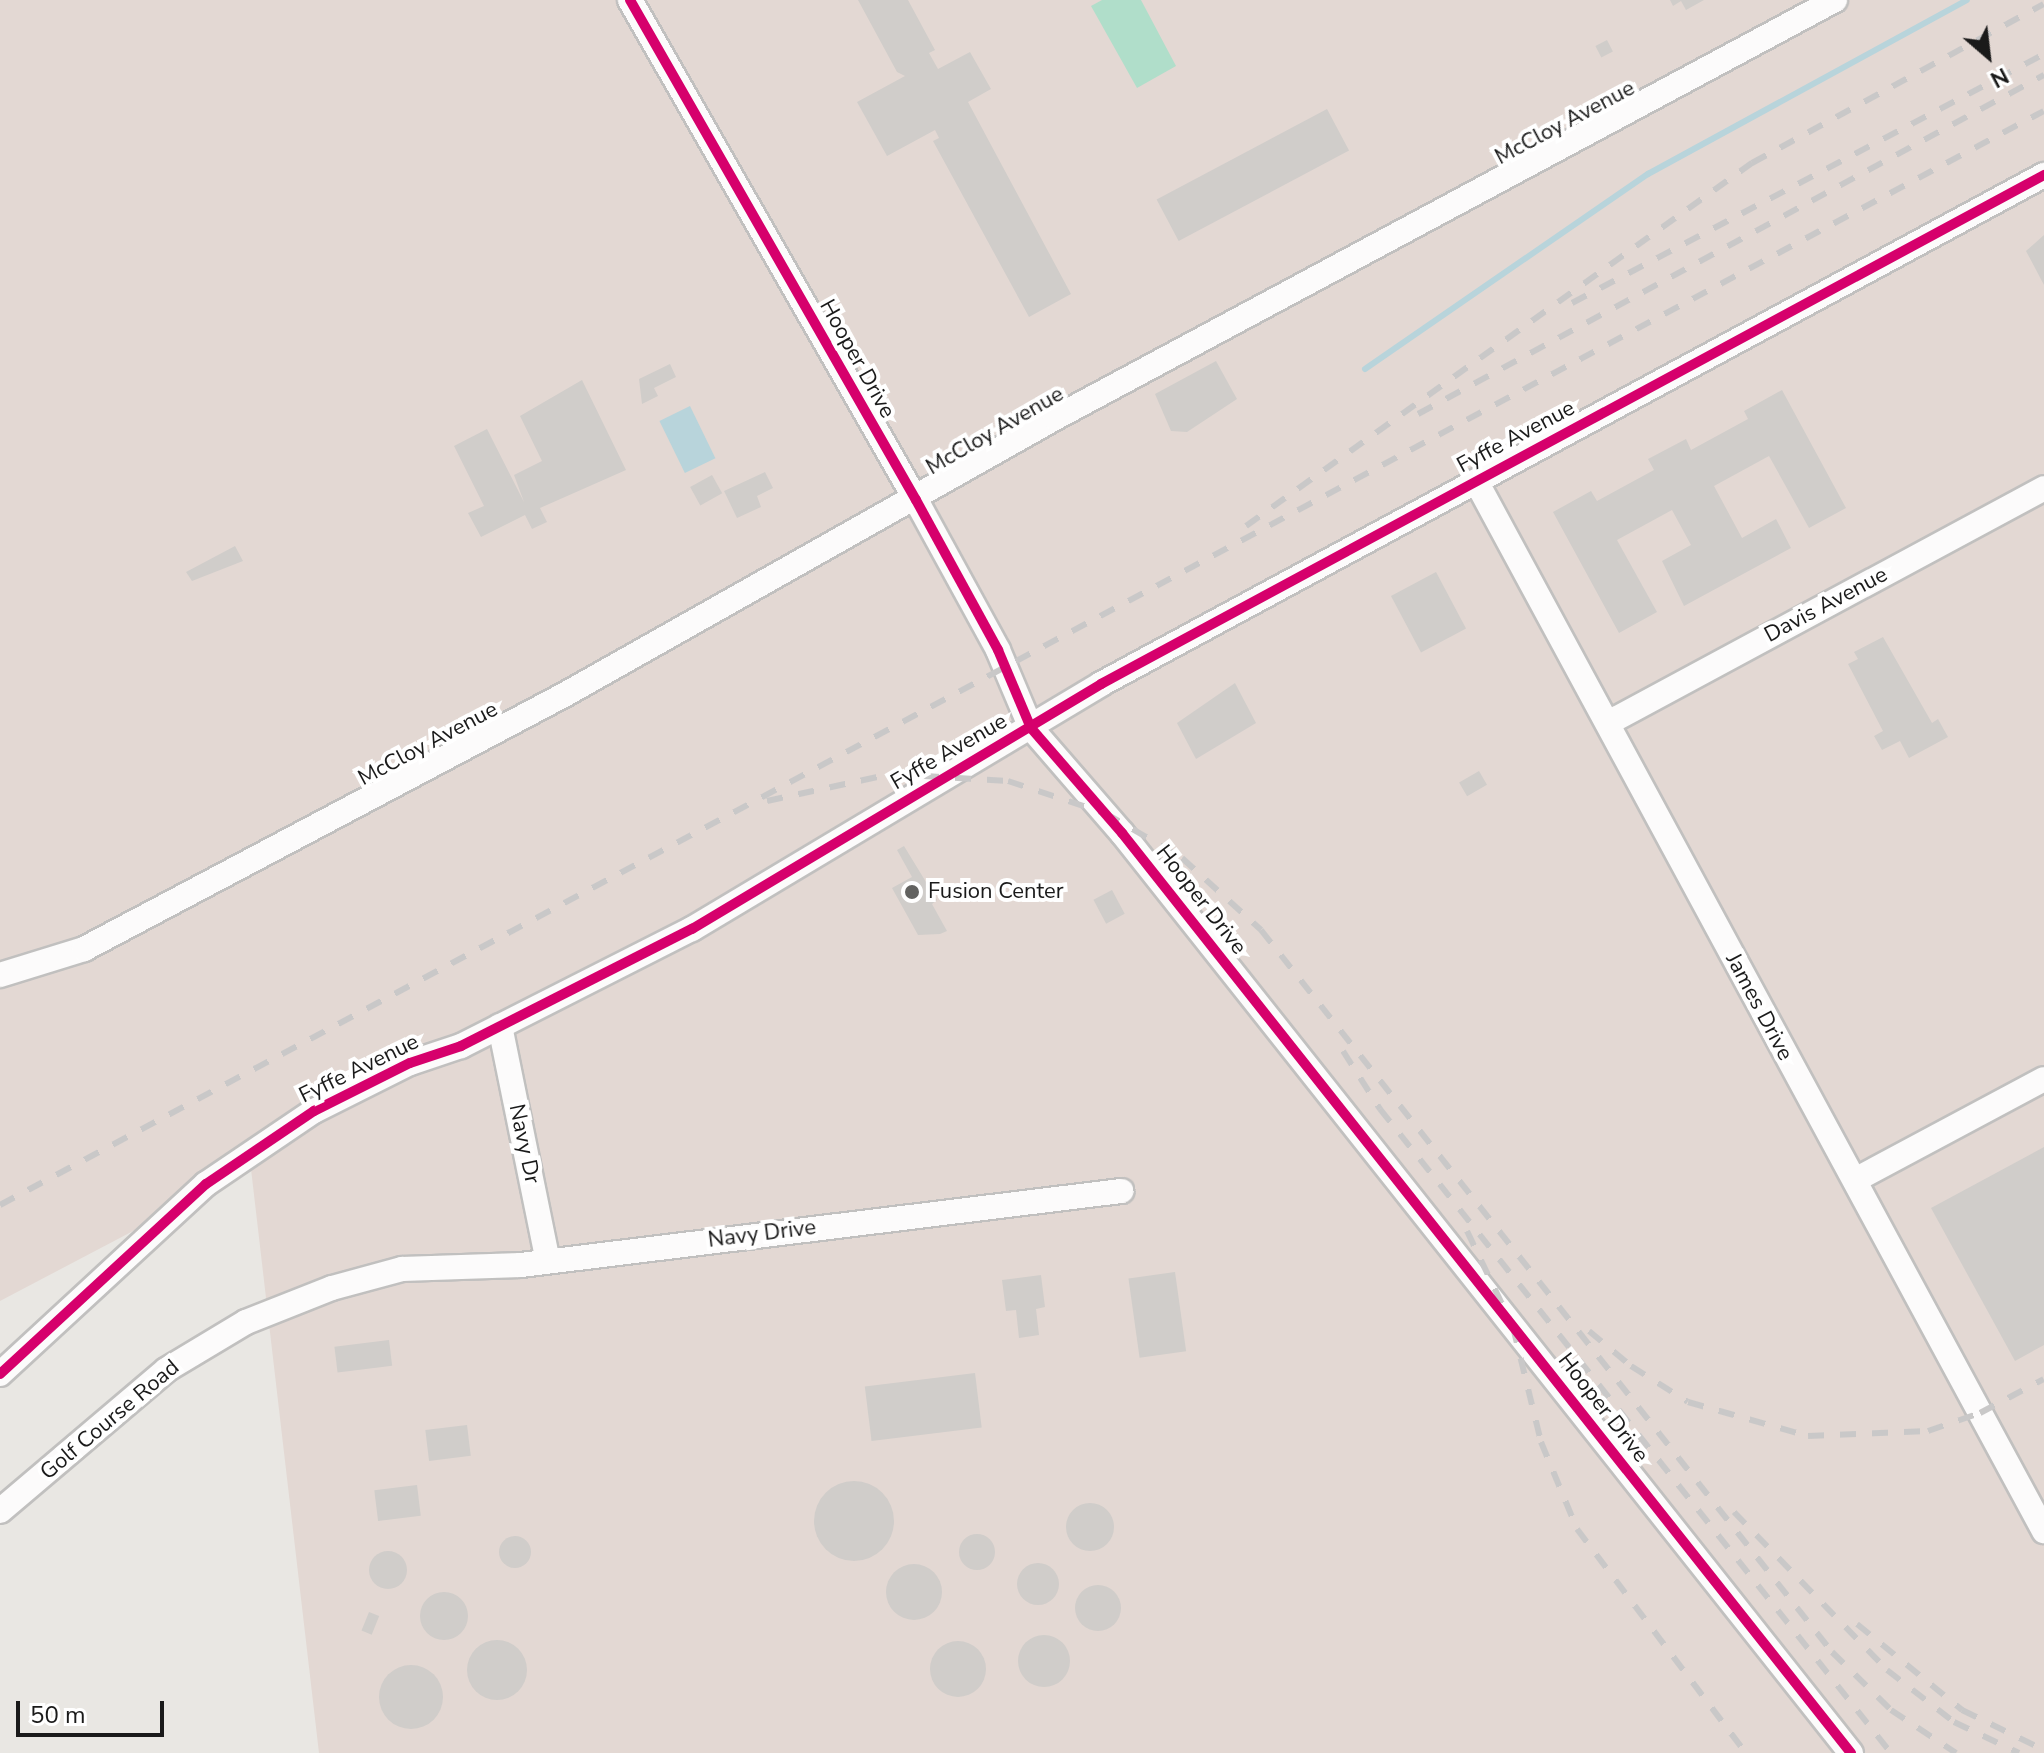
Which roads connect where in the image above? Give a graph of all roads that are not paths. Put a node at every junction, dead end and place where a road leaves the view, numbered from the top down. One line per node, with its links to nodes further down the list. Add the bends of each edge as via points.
1 (630, 0): 6 (street, Hooper Drive)
2 (1835, 0): 6 (street, McCloy Avenue, via 1055,418)
3 (2044, 175): 4 (street, Fyffe Avenue)
4 (1476, 481): 7 (street, James Drive); 8 (street, Fyffe Avenue, via 1101,684)
5 (2044, 488): 7 (street, Davis Avenue)
6 (916, 500): 8 (street, Hooper Drive, via 998,650); 9 (street, McCloy Avenue, via 84,949)
7 (1608, 723): 12 (street, James Drive)
8 (1031, 728): 10 (street, Fyffe Avenue, via 692,929); 19 (street, Hooper Drive, via 1122,833)
9 (0, 975)
10 (500, 1026): 14 (street, Navy Dr); 16 (street, Fyffe Avenue, via 314,1111 206,1184)
11 (2044, 1079): 12 (street)
12 (1855, 1180): 18 (street, James Drive)
13 (1121, 1191): 14 (street, Navy Drive)
14 (548, 1261): 15 (street, Navy Drive)
15 (402, 1269): 17 (street, Golf Course Road, via 287,1304 199,1349)
16 (0, 1374)
17 (0, 1511)
18 (2044, 1531)
19 (1851, 1753)

